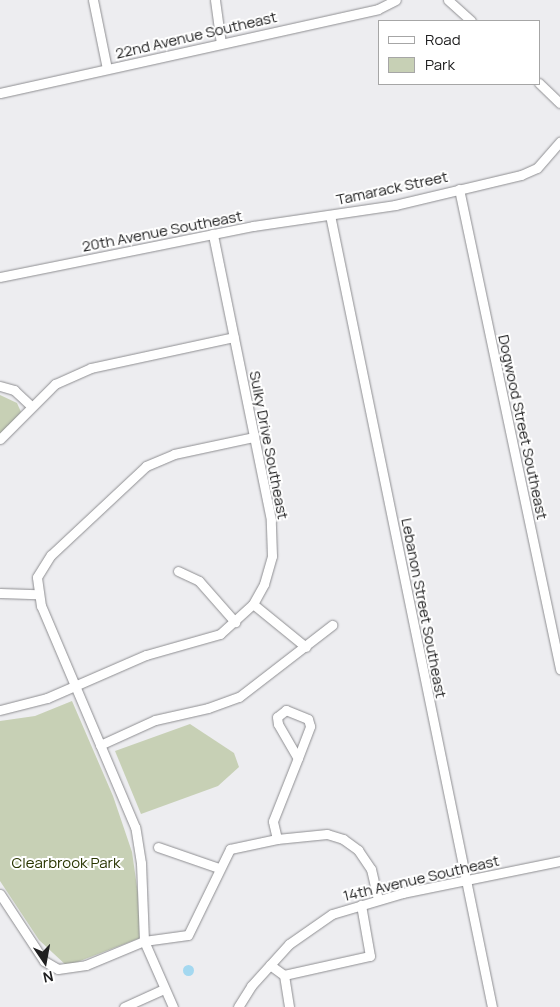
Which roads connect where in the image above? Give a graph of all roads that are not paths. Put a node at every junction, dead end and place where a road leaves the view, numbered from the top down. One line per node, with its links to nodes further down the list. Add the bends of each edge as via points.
1 (93, 0): 7 (street)
2 (214, 0): 6 (street)
3 (396, 0): 6 (street, 22nd Avenue Southeast, via 378,9)
4 (448, 0): 5 (street)
5 (470, 20)
6 (221, 44): 7 (street, 22nd Avenue Southeast)
7 (107, 69): 9 (street, 22nd Avenue Southeast)
8 (540, 84): 10 (street)
9 (0, 93)
10 (560, 103)
11 (560, 142): 12 (street, Tamarack Street, via 537,168)
12 (459, 189): 13 (street, Tamarack Street, via 395,205); 28 (street, Dogwood Street Southeast)
13 (330, 215): 14 (street, 20th Avenue Southeast); 37 (street, Lebanon Street Southeast)
14 (213, 234): 15 (street, 20th Avenue Southeast); 16 (street, Sulky Drive Southeast)
15 (0, 277)
16 (234, 337): 18 (street, via 92,368 56,384); 19 (street, Sulky Drive Southeast)
17 (0, 386): 18 (street, via 14,390)
18 (31, 406): 20 (street)
19 (254, 437): 23 (street, via 174,454 146,466 51,556 37,577); 24 (street, Sulky Drive Southeast, via 273,538 269,572)
20 (0, 439)
21 (178, 571): 25 (street, via 199,581)
22 (0, 593): 23 (street)
23 (37, 594): 29 (street)
24 (253, 604): 25 (street, Sulky Drive Southeast); 27 (street)
25 (236, 622): 29 (street, Sulky Drive Southeast, via 210,638 146,655)
26 (332, 625): 27 (street)
27 (306, 647): 31 (street, via 239,697 155,720)
28 (560, 670)
29 (74, 685): 30 (street, Sulky Drive Southeast, via 18,708); 31 (street)
30 (0, 710)
31 (100, 745): 41 (street, via 137,836)
32 (298, 758): 32 (street, via 278,724 277,718 286,710 308,719 310,726); 33 (street, via 273,821)
33 (277, 839): 36 (street, via 230,849); 39 (street, via 327,834 343,839 358,850 371,869)
34 (158, 847): 36 (street)
35 (560, 861): 37 (street, 14th Avenue Southeast)
36 (219, 868): 41 (street, via 188,935)
37 (465, 880): 39 (street, 14th Avenue Southeast); 49 (street, Lebanon Street Southeast)
38 (0, 894): 41 (street, via 51,967 70,969 86,965)
39 (378, 899): 40 (street, 14th Avenue Southeast)
40 (361, 905): 42 (street, 14th Avenue Southeast, via 332,914 289,944); 43 (street, via 370,956)
41 (144, 941): 44 (street)
42 (270, 965): 43 (street); 47 (street, 14th Avenue Southeast, via 250,986)
43 (284, 976): 48 (street)
44 (164, 990): 45 (street); 46 (street)
45 (124, 1007)
46 (172, 1007)
47 (238, 1007)
48 (289, 1007)
49 (492, 1007)

